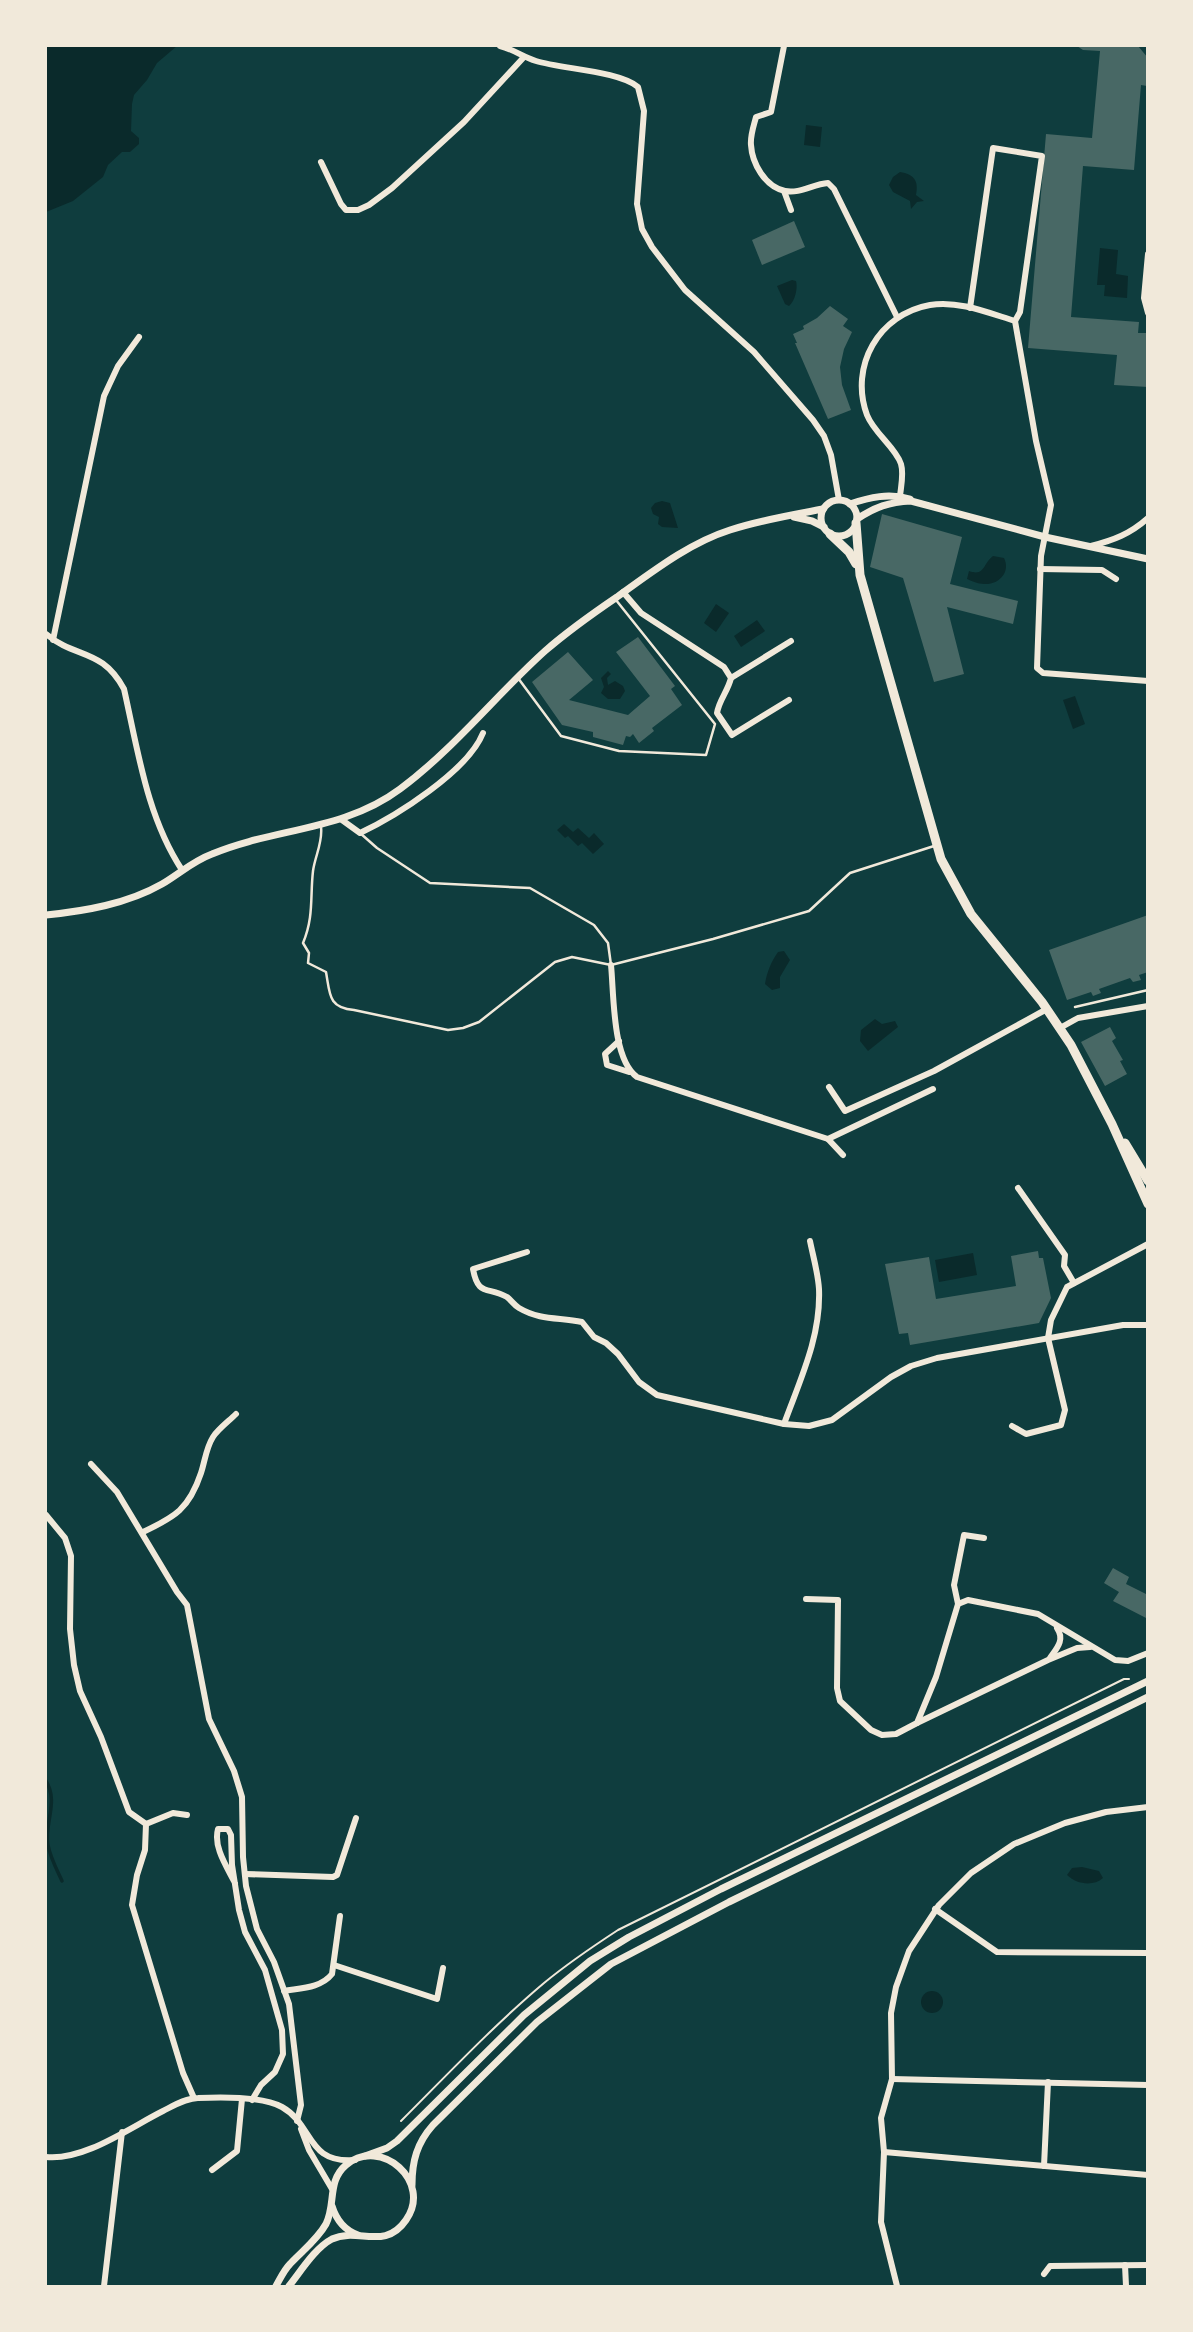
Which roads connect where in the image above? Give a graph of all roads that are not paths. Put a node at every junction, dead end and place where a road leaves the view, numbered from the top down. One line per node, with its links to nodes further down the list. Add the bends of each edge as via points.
1 (500, 46): 3 (street)
2 (784, 46): 5 (street, via 771,111 757,117 750,143 766,182)
3 (524, 57): 4 (street, via 464,122 369,205 346,210); 14 (street, via 620,78 638,88 643,111 637,204 642,229 685,290 775,374 824,436)
4 (321, 162)
5 (784, 191): 6 (street); 10 (street, via 828,183 834,189)
6 (791, 210)
7 (1147, 254): 9 (street)
8 (970, 308): 10 (street, via 930,305); 11 (street); 11 (street, via 993,148 1042,156)
9 (1147, 313)
10 (897, 317): 13 (street, via 870,348 861,385 868,417 900,461)
11 (1015, 321): 22 (street, via 1051,505)
12 (139, 337): 31 (street, via 104,396)
13 (900, 496): 15 (street); 16 (street)
14 (839, 500): 15 (street); 17 (street)
15 (850, 504): 20 (street)
16 (931, 506): 20 (street, via 892,502 873,508); 22 (street)
17 (823, 509): 18 (street); 21 (street, via 821,518)
18 (786, 517): 21 (street, via 812,521); 28 (street, via 729,530 705,541)
19 (1147, 517): 23 (street, via 1135,530)
20 (856, 521): 21 (street, via 846,534); 26 (main road)
21 (827, 530): 26 (main road, via 849,552)
22 (1045, 537): 23 (street); 25 (street)
23 (1087, 547): 24 (street)
24 (1147, 559)
25 (1040, 569): 27 (street, via 1102,570); 35 (street, via 1037,668 1043,673)
26 (860, 575): 41 (main road)
27 (1116, 579)
28 (623, 592): 29 (street); 34 (street, via 640,613 724,667)
29 (615, 598): 33 (street); 33 (lane, via 715,724 706,755 619,751 561,736)
30 (46, 634): 31 (street)
31 (53, 640): 42 (street, via 96,658 116,674 124,689 153,813)
32 (791, 641): 34 (street)
33 (518, 678): 38 (street, via 409,782 377,805)
34 (732, 678): 36 (street, via 718,713 732,735)
35 (1147, 681)
36 (789, 700)
37 (483, 733): 40 (street, via 478,745 447,776 387,820)
38 (342, 820): 39 (street); 40 (street)
39 (321, 825): 42 (street, via 241,843); 44 (lane, via 312,919 303,943 308,963 326,972 331,997 342,1009 448,1030 463,1028 478,1022 555,962 572,957)
40 (359, 833): 44 (lane, via 430,883 530,888 594,925 608,943)
41 (937, 845): 44 (lane, via 850,873 809,911); 48 (main road, via 971,914)
42 (182, 870): 43 (street, via 139,895 105,906)
43 (46, 915)
44 (611, 965): 50 (street)
45 (1147, 990): 47 (lane)
46 (1147, 1006): 49 (street, via 1078,1018)
47 (1074, 1007)
48 (1047, 1009): 49 (main road); 52 (street, via 934,1071 845,1111)
49 (1060, 1028): 54 (main road)
50 (619, 1041): 51 (street); 51 (street, via 604,1059 607,1065)
51 (630, 1072): 55 (street)
52 (829, 1087)
53 (933, 1089): 55 (street)
54 (1112, 1124): 57 (main road); 58 (main road)
55 (828, 1139): 56 (street)
56 (843, 1155)
57 (1126, 1158): 60 (street); 61 (main road)
58 (1147, 1181)
59 (1018, 1188): 65 (street, via 1065,1255 1064,1266)
60 (1147, 1194)
61 (1147, 1204)
62 (810, 1241): 69 (street, via 819,1288 818,1321 814,1346)
63 (1147, 1244): 65 (street)
64 (527, 1252): 69 (street, via 473,1269 475,1282 534,1314 582,1322 657,1395)
65 (1074, 1283): 67 (street, via 1067,1287 1051,1320)
66 (1147, 1325): 67 (street)
67 (1048, 1338): 69 (street, via 924,1362 891,1377 832,1420 809,1426); 70 (street, via 1065,1410 1061,1425 1026,1434)
68 (236, 1413): 73 (street, via 214,1435 201,1474 181,1511)
69 (784, 1424)
70 (1012, 1426)
71 (91, 1464): 73 (street)
72 (46, 1515): 87 (street, via 65,1538 71,1556 70,1629 80,1691 129,1812)
73 (143, 1532): 88 (street, via 187,1605 209,1719 242,1797)
74 (984, 1538): 76 (street, via 964,1535 954,1585)
75 (806, 1599): 83 (street, via 838,1600 840,1701 882,1735 896,1734)
76 (958, 1604): 77 (street, via 968,1600 1038,1614); 83 (street)
77 (1054, 1624): 78 (street); 80 (street, via 1061,1643)
78 (1091, 1647): 79 (street, via 1115,1660 1128,1661); 80 (street)
79 (1147, 1653)
80 (1048, 1660): 83 (street)
81 (1147, 1681): 105 (street, via 629,1937 590,1961 524,2015 397,2141)
82 (1147, 1697): 111 (street, via 741,1895 611,1964 537,2022 433,2124 415,2154)
83 (917, 1723)
84 (1147, 1807): 90 (street, via 1065,1823 1014,1844 971,1872)
85 (187, 1815): 87 (street, via 173,1813)
86 (356, 1818): 88 (street, via 333,1878)
87 (146, 1824): 99 (street, via 132,1905)
88 (245, 1874): 95 (street, via 251,1911)
89 (235, 1883): 89 (street, via 231,1835 223,1827 216,1834 217,1843); 101 (street, via 245,1932 265,1970 282,2031 283,2054)
90 (935, 1909): 92 (street, via 996,1952); 96 (street, via 909,1951 896,1987 889,2033)
91 (340, 1916): 93 (street)
92 (1147, 1953)
93 (334, 1965): 94 (street, via 437,1999); 95 (street, via 327,1981)
94 (443, 1968)
95 (284, 1991): 102 (street, via 301,2105)
96 (892, 2079): 97 (street); 104 (street, via 881,2118)
97 (1048, 2082): 98 (street); 108 (street)
98 (1147, 2085)
99 (194, 2098): 100 (street); 103 (street)
100 (242, 2099): 101 (street); 109 (street, via 237,2151)
101 (252, 2100): 102 (street, via 282,2107)
102 (297, 2121): 107 (street, via 324,2154); 112 (street)
103 (122, 2132): 106 (street, via 71,2157); 118 (street)
104 (884, 2152): 108 (street); 121 (street, via 881,2222)
105 (365, 2156): 107 (street); 111 (street, via 387,2158 406,2172)
106 (46, 2157)
107 (355, 2160): 112 (street, via 340,2171)
108 (1044, 2166): 110 (street)
109 (212, 2170)
110 (1147, 2175)
111 (412, 2185): 114 (street, via 413,2204 404,2223 378,2238)
112 (332, 2189): 113 (street)
113 (331, 2198): 114 (street, via 337,2219); 119 (street, via 325,2226 288,2266)
114 (365, 2237): 120 (street, via 333,2239)
115 (1125, 2265): 116 (street); 117 (street, via 1050,2266); 122 (street)
116 (1147, 2265)
117 (1044, 2274)
118 (104, 2287)
119 (276, 2287)
120 (289, 2287)
121 (897, 2287)
122 (1126, 2287)

